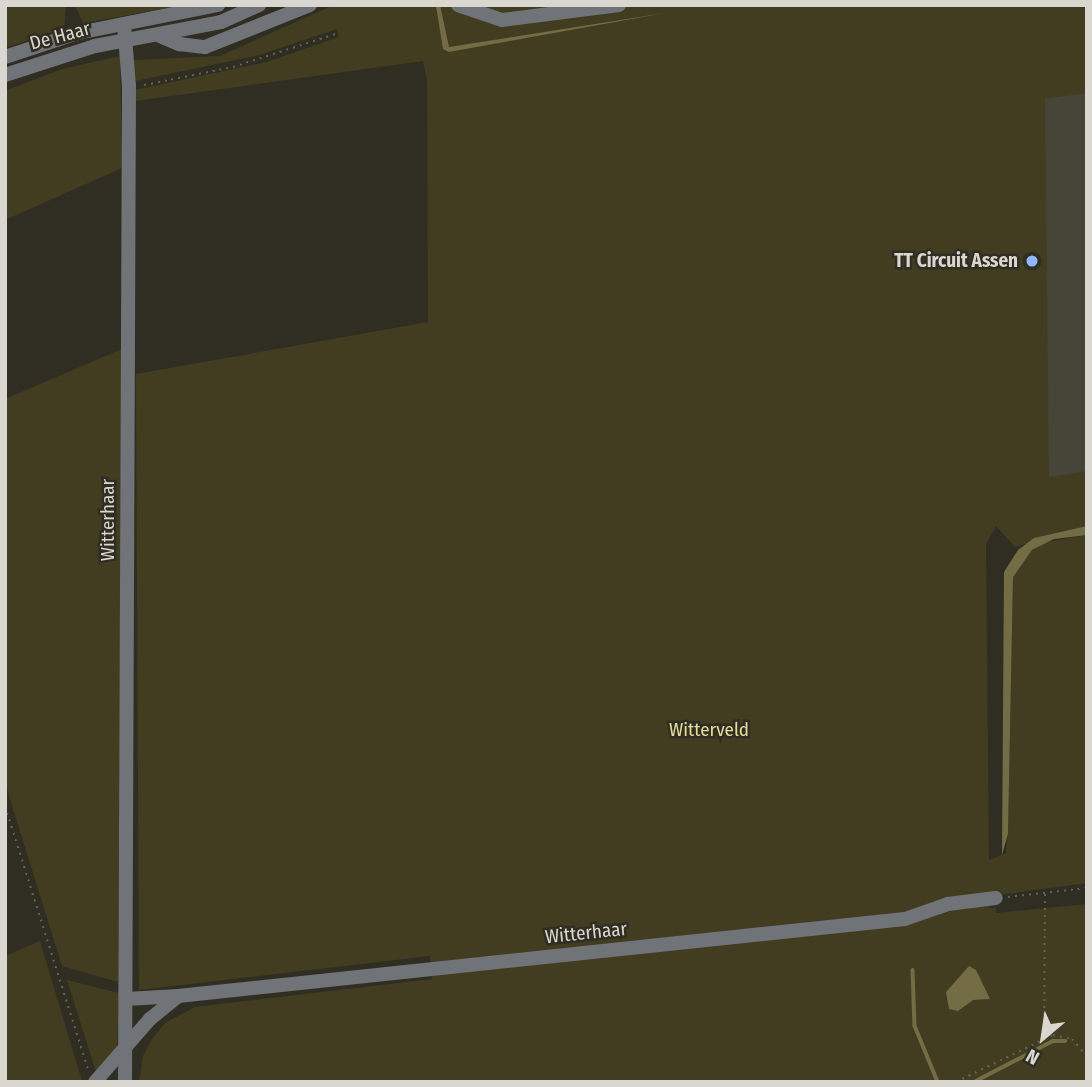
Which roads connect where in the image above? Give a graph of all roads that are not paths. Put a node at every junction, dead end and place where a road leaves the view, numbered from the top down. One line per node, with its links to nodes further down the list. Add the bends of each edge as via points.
1 (218, 5): 6 (street, De Haar)
2 (259, 5): 7 (street, De Haar, via 221,22)
3 (310, 5): 7 (street, De Haar, via 205,47 179,44)
4 (458, 5): 5 (street, via 502,20)
5 (619, 5)
6 (124, 24): 8 (street); 9 (street, De Haar, via 78,33)
7 (158, 35): 8 (street, De Haar)
8 (127, 41): 10 (street, De Haar, via 66,53); 13 (street, Witterhaar)
9 (5, 57)
10 (5, 75)
11 (996, 898): 12 (street, Witterhaar, via 947,904 905,919)
12 (178, 996): 13 (street, Witterhaar); 14 (street, via 150,1019)
13 (126, 999): 14 (street, Witterhaar)
14 (125, 1051): 15 (street); 16 (street, Witterhaar)
15 (92, 1075)
16 (125, 1082)

